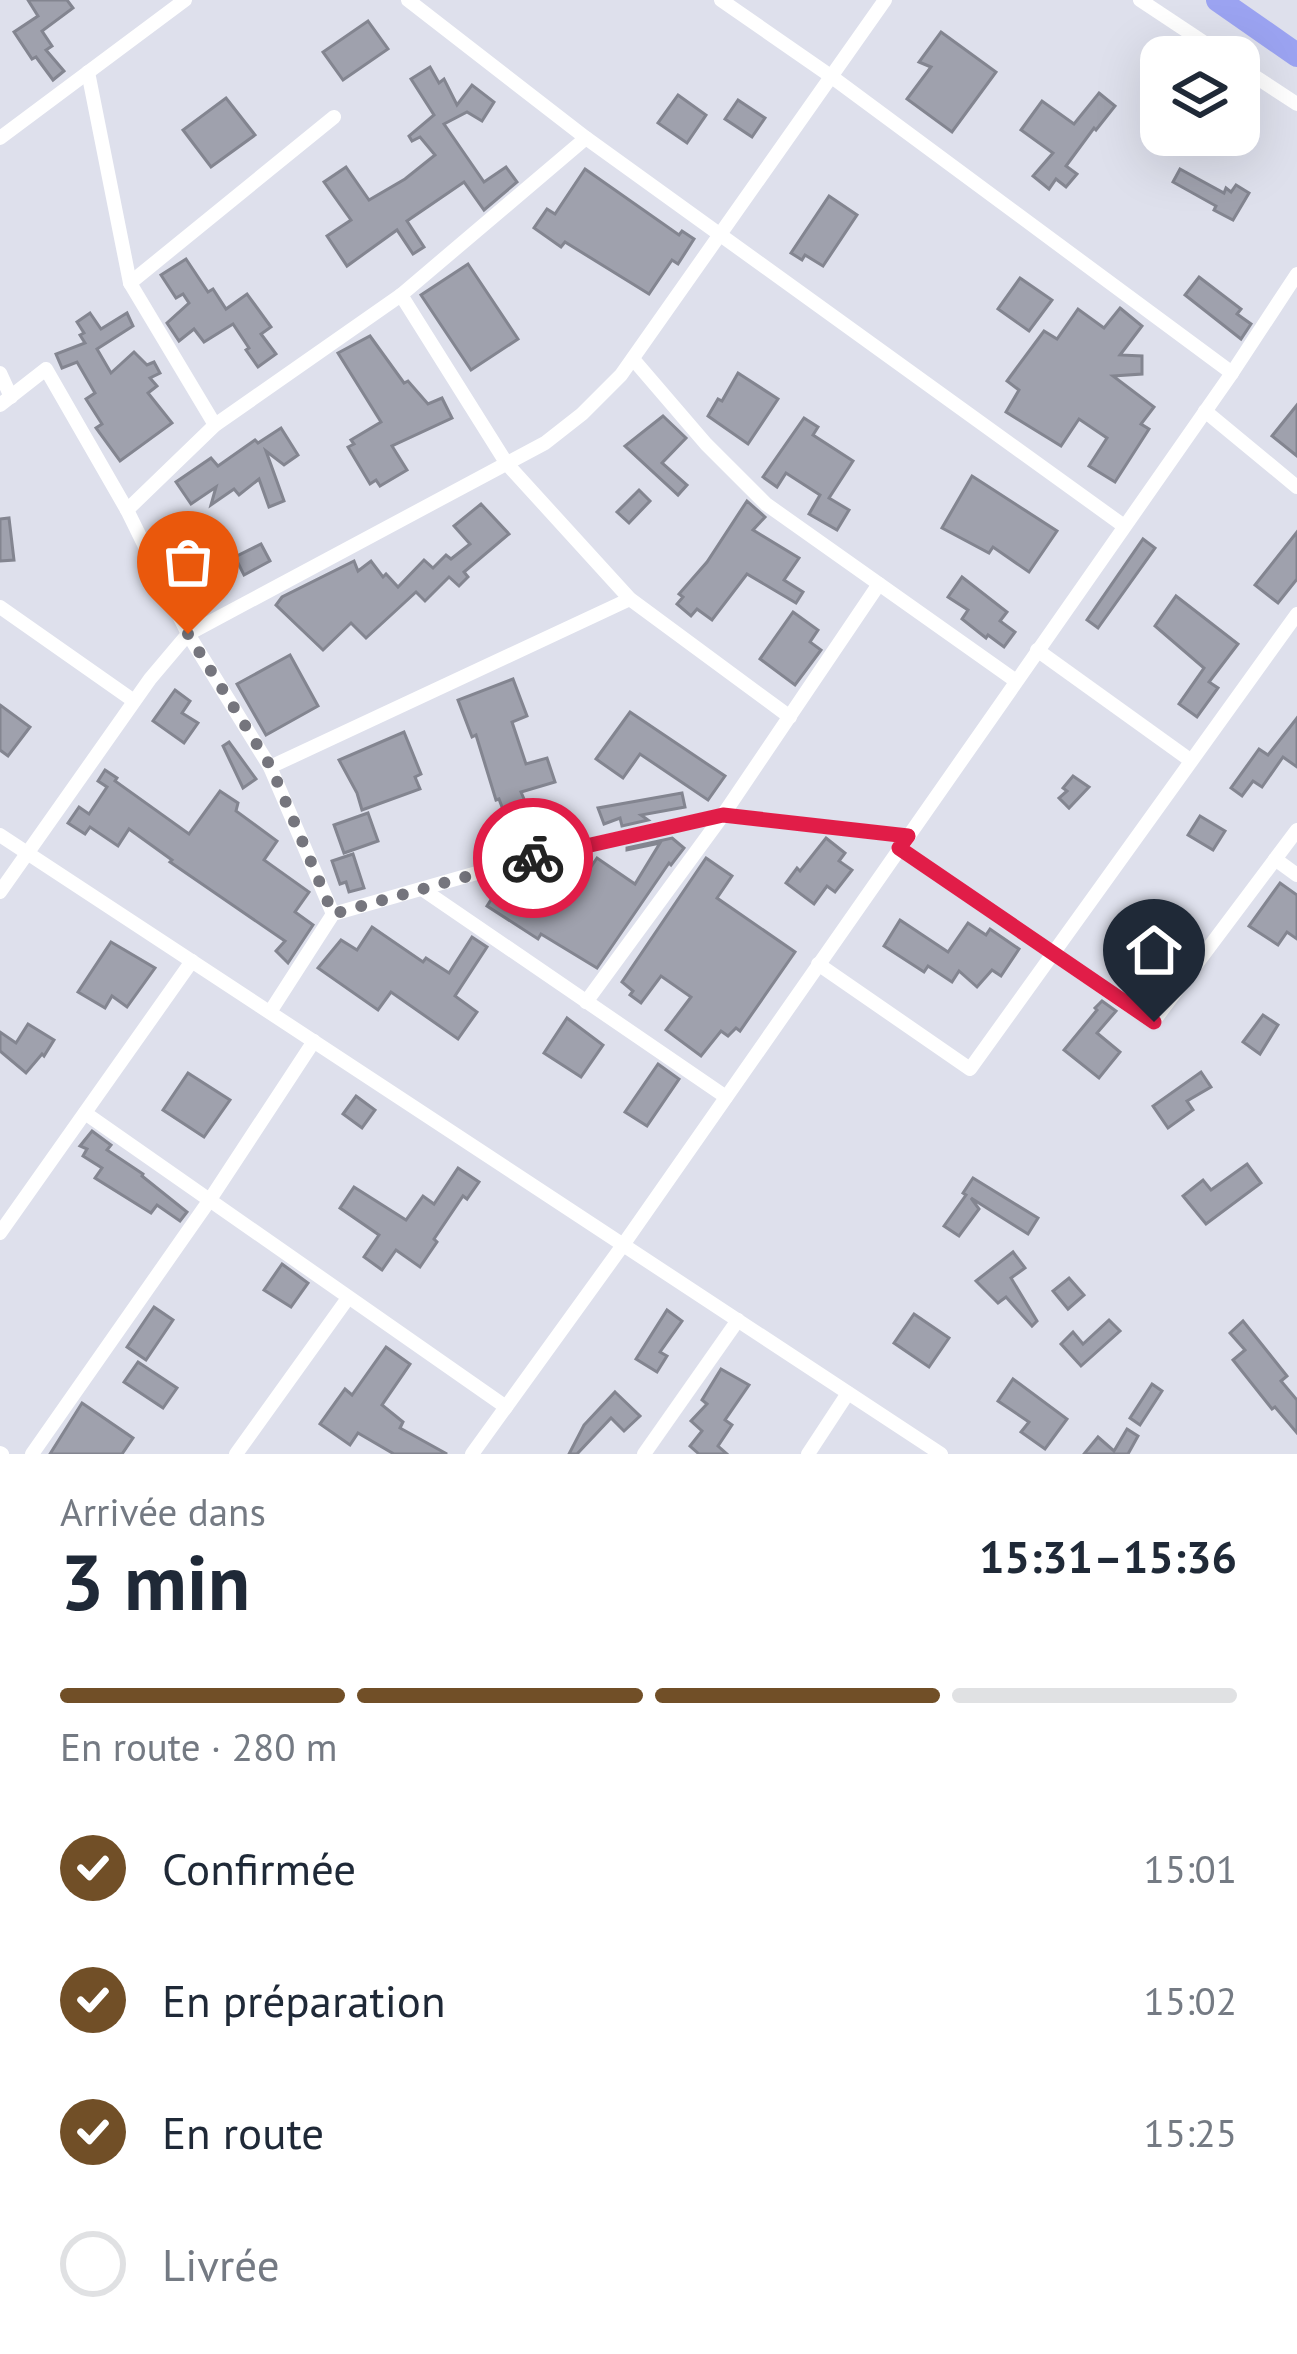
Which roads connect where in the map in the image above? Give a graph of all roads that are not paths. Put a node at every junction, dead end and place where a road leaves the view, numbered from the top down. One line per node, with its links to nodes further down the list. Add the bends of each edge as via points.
1 (185, 0): 9 (street)
2 (408, 0): 14 (street)
3 (721, 0): 10 (street)
4 (886, 0): 10 (street)
5 (1140, 0): 7 (street)
6 (1219, 0): 8 (highway)
7 (1194, 36)
8 (1297, 55)
9 (88, 72): 15 (street); 18 (street)
10 (832, 77): 16 (street); 22 (street)
11 (1260, 80): 12 (street)
12 (1297, 104)
13 (334, 117): 18 (street)
14 (586, 137): 16 (street); 19 (street)
15 (0, 138)
16 (721, 236): 20 (street); 29 (street)
17 (1297, 274): 22 (street)
18 (130, 283): 25 (street)
19 (401, 295): 25 (street); 26 (street)
20 (633, 359): 26 (street, via 562,431); 30 (street, via 766,504)
21 (0, 373): 23 (street)
22 (1232, 374): 24 (street)
23 (6, 401): 28 (street, via 46,370)
24 (1204, 411): 27 (street); 29 (street)
25 (215, 424): 28 (street)
26 (507, 464): 31 (street); 34 (street)
27 (1297, 487)
28 (127, 510): 34 (street)
29 (1124, 526): 35 (street)
30 (879, 584): 36 (street); 38 (street)
31 (630, 598): 38 (street); 40 (street)
32 (0, 607): 37 (street)
33 (1297, 614): 39 (street)
34 (188, 634): 37 (street); 40 (street)
35 (1037, 650): 36 (street); 39 (street)
36 (1016, 681): 44 (street)
37 (134, 701): 45 (street)
38 (790, 718): 41 (street)
39 (1190, 760): 51 (street)
40 (271, 767): 50 (street)
41 (723, 815): 44 (street); 48 (street); 54 (street)
42 (1297, 830): 46 (street)
43 (0, 835): 45 (street)
44 (903, 842): 51 (street); 53 (street)
45 (27, 852): 49 (street); 52 (street)
46 (1275, 859): 47 (street); 51 (street, via 1154,1022)
47 (1297, 875)
48 (422, 889): 50 (street); 54 (street)
49 (0, 892)
50 (333, 914): 55 (street)
51 (1053, 953): 53 (street, via 970,1069)
52 (192, 962): 55 (street); 58 (street)
53 (818, 964): 57 (street)
54 (586, 1002): 57 (street)
55 (270, 1012): 56 (street)
56 (314, 1041): 59 (street); 61 (street)
57 (726, 1097): 61 (street)
58 (85, 1113): 59 (street); 60 (street)
59 (209, 1201): 62 (street); 68 (street)
60 (0, 1233)
61 (623, 1245): 63 (street); 65 (street)
62 (348, 1298): 65 (street); 69 (street)
63 (738, 1321): 64 (street); 70 (street)
64 (848, 1393): 66 (street); 71 (street)
65 (506, 1407): 67 (street)
66 (934, 1452)
67 (474, 1453)
68 (32, 1454)
69 (236, 1454)
70 (644, 1454)
71 (808, 1454)

